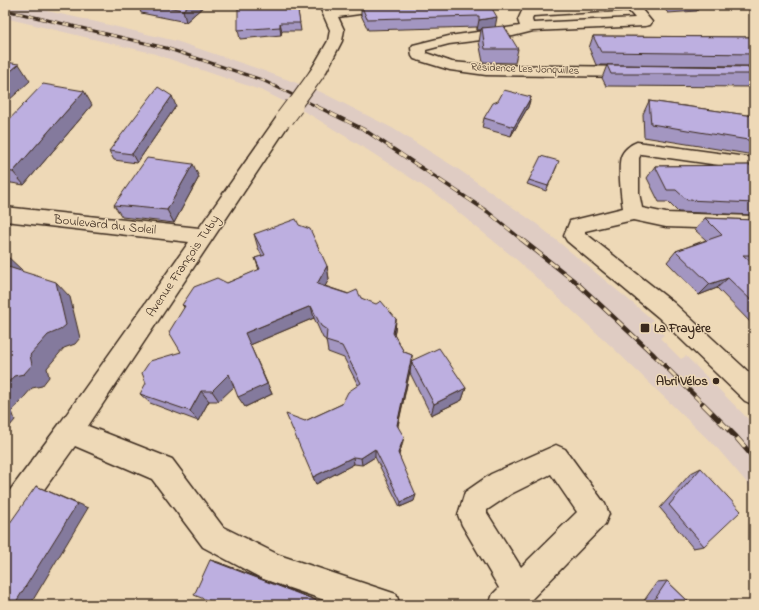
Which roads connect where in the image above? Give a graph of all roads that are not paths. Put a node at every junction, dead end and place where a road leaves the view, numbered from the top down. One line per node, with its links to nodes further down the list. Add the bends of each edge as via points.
1 (395, 5): 2 (street)
2 (328, 10): 9 (street, Avenue François Tuby, bridge, via 337,30 335,41 318,72)
3 (528, 28): 3 (street, Résidence Les Jonquilles, via 533,27 645,22 632,6 528,12 525,20); 4 (street, Résidence Les Jonquilles, via 449,40 418,48 419,56 450,66 486,70)
4 (651, 72)
5 (754, 164): 7 (street, via 637,148 630,157)
6 (5, 214): 9 (street, Boulevard du Soleil)
7 (629, 214): 8 (street, via 666,220); 10 (street, via 577,226 574,236 666,310)
8 (754, 223)
9 (204, 236): 11 (street, Avenue François Tuby)
10 (754, 393)
11 (70, 431): 12 (street, Avenue François Tuby); 14 (street, via 162,469 213,536 274,568)
12 (5, 520)
13 (511, 598): 13 (street, via 595,514 556,458 501,484 475,502 472,515)
14 (385, 605)

